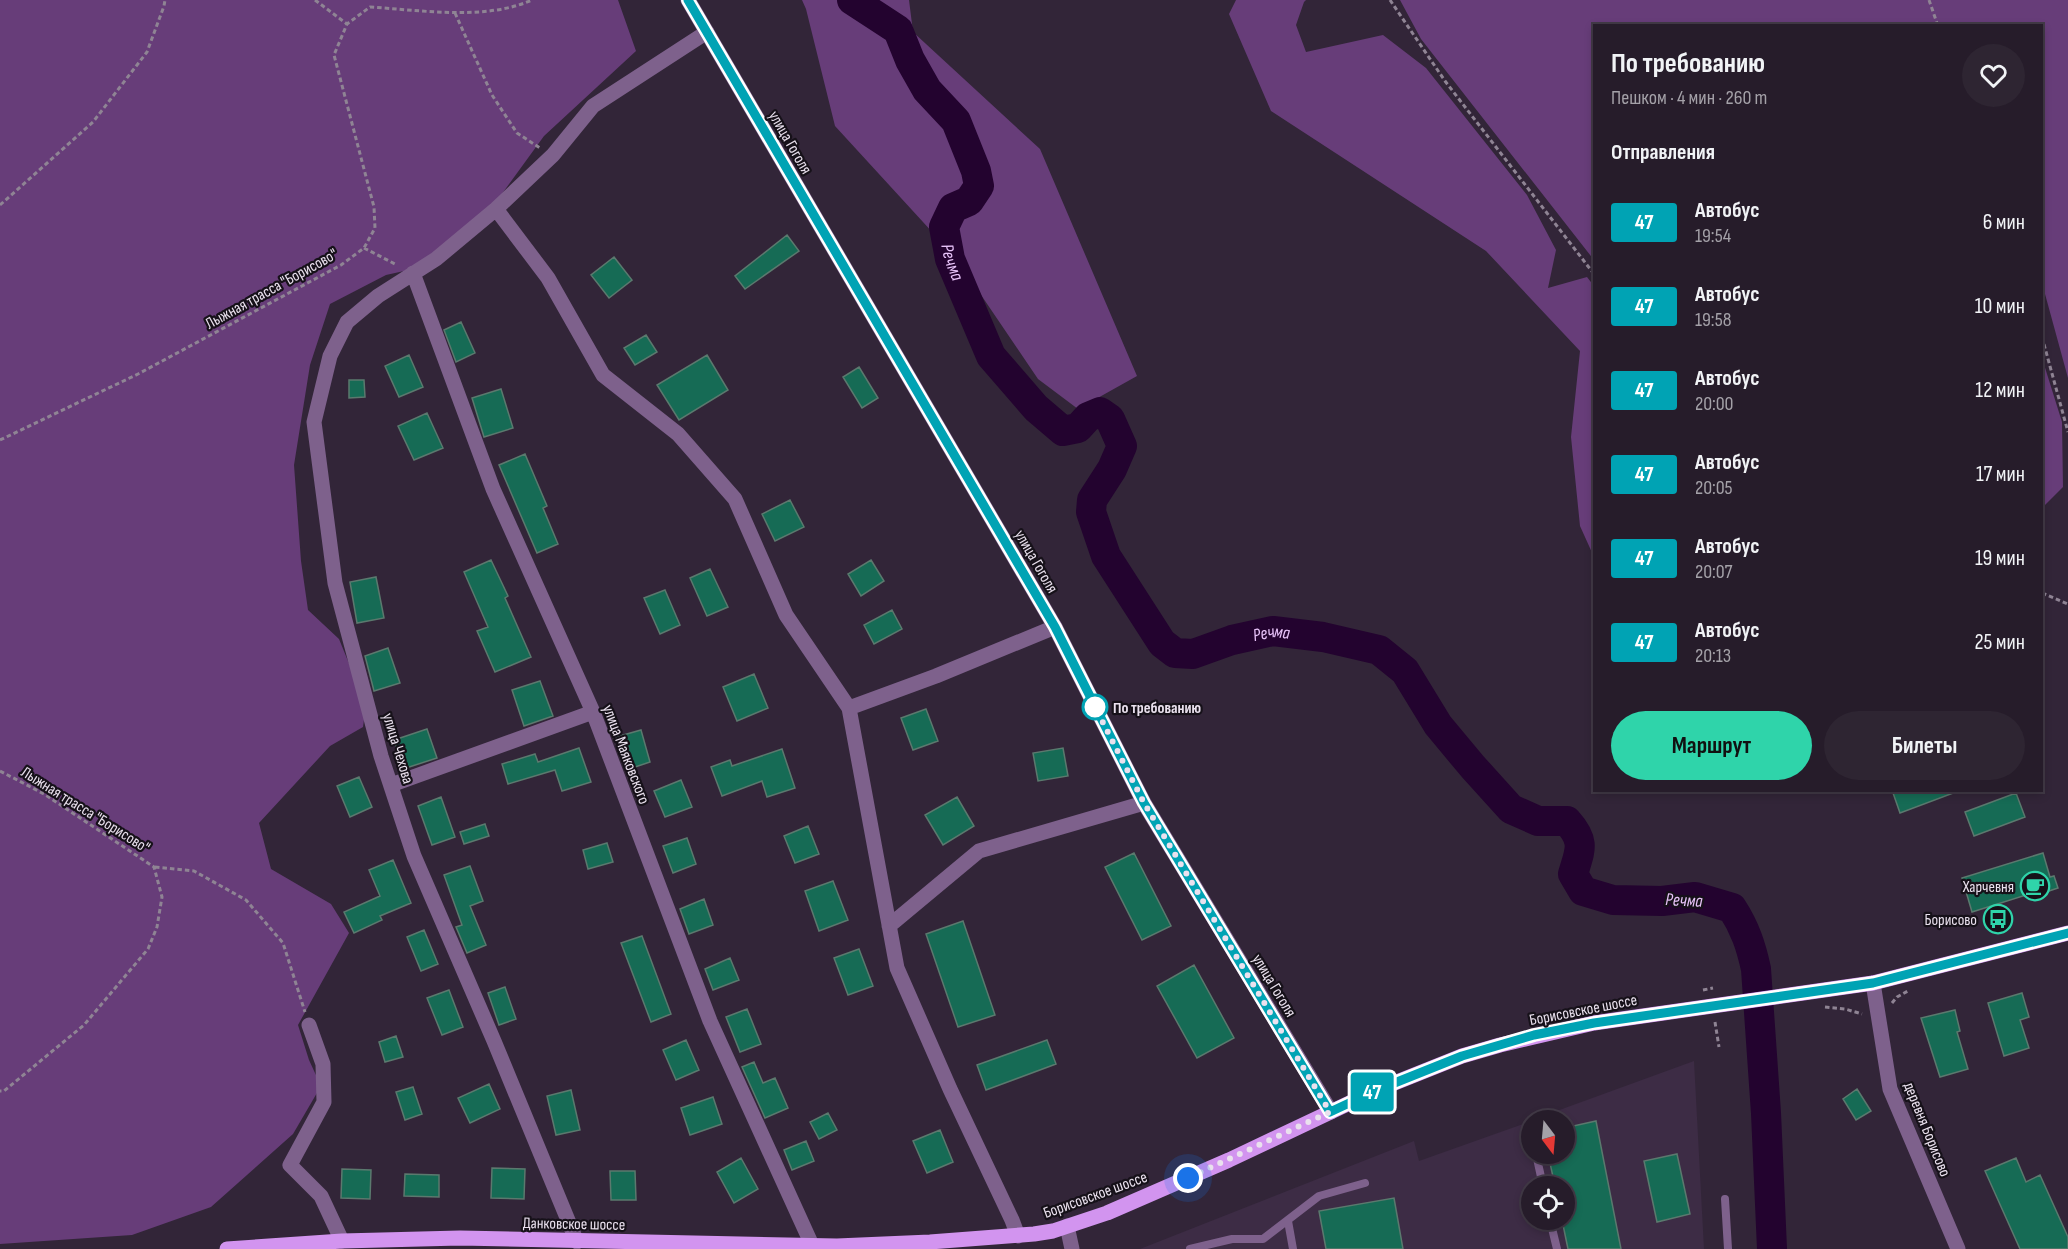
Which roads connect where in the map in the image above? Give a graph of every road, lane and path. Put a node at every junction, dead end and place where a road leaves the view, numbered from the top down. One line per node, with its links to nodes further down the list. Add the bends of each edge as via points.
1 (165, 0): 14 (path, via 147,52 93,122)
2 (315, 0): 10 (path)
3 (367, 0): 8 (path)
4 (532, 0): 9 (path, via 496,10)
5 (688, 0): 12 (street, улица Гоголя)
6 (1390, 0): 18 (path, via 1445,81)
7 (1929, 0): 11 (path)
8 (370, 7): 9 (path); 10 (path)
9 (455, 12): 13 (path, via 492,95 517,133)
10 (347, 24): 16 (path, Лыжная трасса "Борисово", via 334,55 374,207 375,228)
11 (1937, 24)
12 (707, 32): 13 (street, улица Чехова, via 593,106); 24 (street, улица Гоголя)
13 (553, 155): 15 (street, улица Чехова)
14 (0, 205)
15 (496, 209): 17 (street, улица Чехова, via 436,260); 25 (street, via 548,278 603,375 678,434 735,499 786,615)
16 (364, 248): 17 (path); 21 (path, Лыжная трасса "Борисово", via 341,265 138,374)
17 (413, 273): 26 (street, улица Маяковского, via 493,489); 28 (street, улица Чехова, via 347,322 330,356 314,422 335,583)
18 (1593, 273)
19 (2043, 341): 20 (path)
20 (2068, 432)
21 (0, 440)
22 (2043, 593): 23 (path)
23 (2068, 604)
24 (1055, 627): 25 (street); 29 (street, улица Гоголя)
25 (849, 708): 31 (street)
26 (593, 712): 28 (street); 51 (street, улица Маяковского, via 710,1021)
27 (0, 771): 30 (path, Лыжная трасса "Борисово", via 44,794)
28 (391, 785): 49 (street, улица Чехова, via 414,856)
29 (1144, 803): 31 (street, via 979,851); 41 (street, улица Гоголя)
30 (154, 867): 38 (path, via 194,871 246,900 283,943); 40 (path, Лыжная трасса "Борисово", via 162,897 148,949 84,1025)
31 (889, 926): 47 (street, via 897,968)
32 (2068, 933): 33 (main road, Борисовское шоссе)
33 (1873, 983): 35 (main road, Борисовское шоссе); 37 (street, деревня Борисово)
34 (1911, 990): 37 (path, via 1898,997)
35 (1819, 999): 36 (main road, Борисовское шоссе); 37 (path)
36 (1715, 1012): 39 (path); 41 (main road, Борисовское шоссе, via 1594,1023 1500,1045 1462,1056)
37 (1879, 1021): 58 (street, деревня Борисово, via 1890,1089)
38 (309, 1025): 48 (street, via 323,1064 324,1102 290,1165 321,1196)
39 (1719, 1047)
40 (0, 1091)
41 (1330, 1112): 45 (main road, Борисовское шоссе, via 1188,1178)
42 (1365, 1183): 44 (lane, via 1319,1196)
43 (1725, 1199): 57 (lane)
44 (1288, 1221): 54 (lane, via 1263,1239 1232,1239); 55 (lane)
45 (1067, 1226): 47 (main road, Борисовское шоссе); 53 (street)
46 (1552, 1230): 56 (lane)
47 (1018, 1236): 50 (main road, Борисовское шоссе)
48 (342, 1241): 49 (main road, Данковское шоссе, via 460,1238); 52 (main road, Данковское шоссе)
49 (577, 1242): 51 (main road, Данковское шоссе)
50 (920, 1242): 51 (main road, Данковское шоссе)
51 (812, 1245)
52 (227, 1249)
53 (1072, 1249)
54 (1190, 1249)
55 (1293, 1249)
56 (1557, 1249)
57 (1728, 1249)
58 (1958, 1249)

